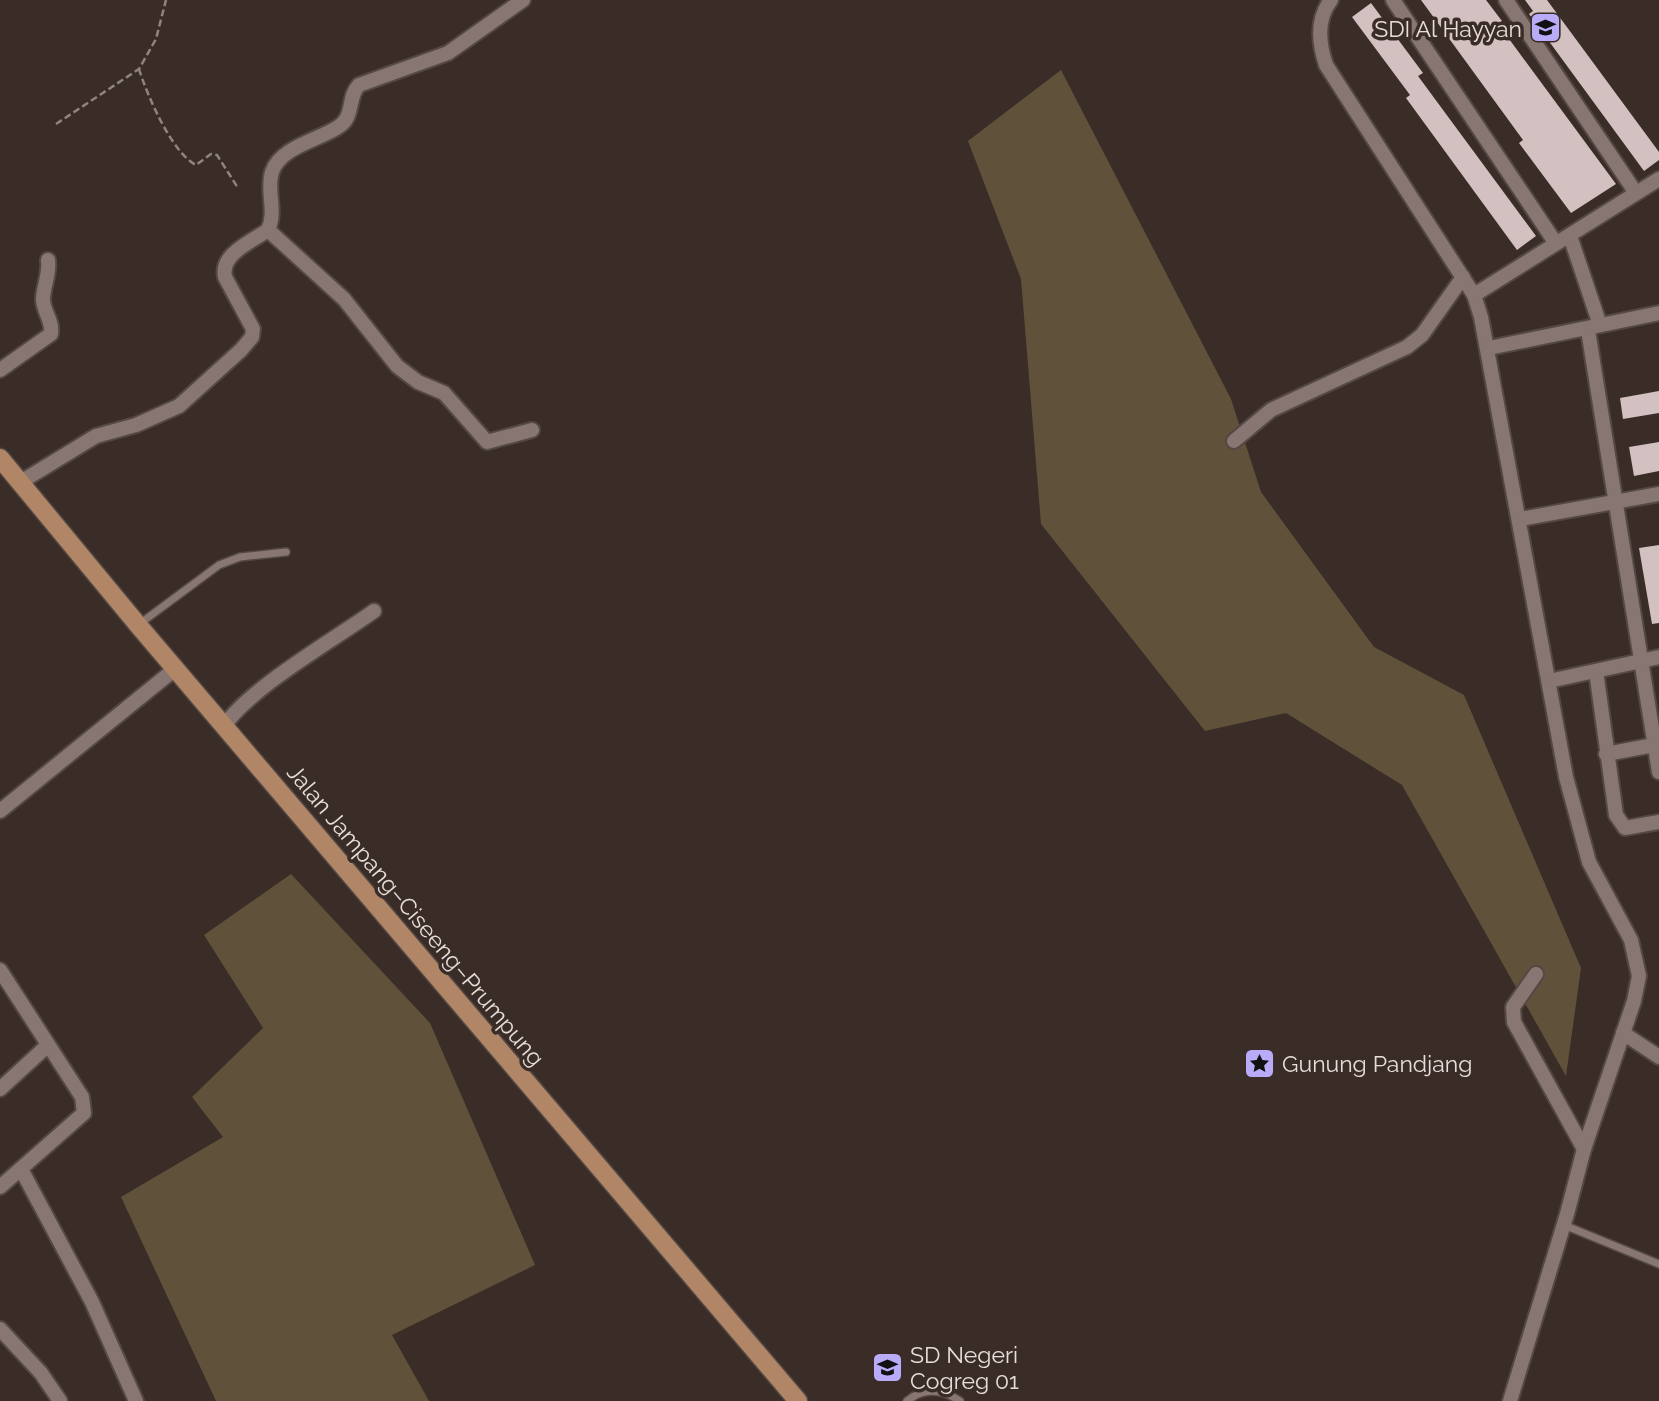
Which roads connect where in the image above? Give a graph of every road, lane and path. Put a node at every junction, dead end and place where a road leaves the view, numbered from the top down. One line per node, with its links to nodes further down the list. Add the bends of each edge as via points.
1 (166, 0): 6 (path, via 156,39)
2 (523, 0): 11 (street, via 449,53 359,85 349,115 340,126 291,152 275,166 271,175 274,208)
3 (1331, 0): 15 (street, via 1320,29 1326,65)
4 (1393, 0): 13 (street)
5 (1506, 0): 10 (street)
6 (139, 69): 7 (path); 9 (path, via 147,97 175,147 196,165 217,155)
7 (56, 124)
8 (1659, 179): 10 (street)
9 (238, 188)
10 (1636, 193): 12 (street)
11 (268, 230): 21 (street, via 344,299 397,366 444,393 487,442); 24 (street, via 226,260 223,268 253,329 241,350 179,406 96,436)
12 (1570, 236): 13 (street); 18 (street)
13 (1555, 242): 16 (street)
14 (48, 260): 20 (street, via 50,273 43,299 51,334)
15 (1463, 278): 16 (street); 22 (street, via 1408,347 1271,410)
16 (1474, 295): 19 (street)
17 (1659, 313): 18 (street)
18 (1594, 327): 19 (street); 26 (street)
19 (1489, 348): 27 (street)
20 (0, 370)
21 (532, 430)
22 (1234, 441)
23 (0, 458): 24 (main road, Jalan Jampang–Ciseeng–Prumpung)
24 (19, 483): 30 (main road, Jalan Jampang–Ciseeng–Prumpung)
25 (1659, 494): 26 (street)
26 (1615, 502): 27 (street); 32 (street)
27 (1520, 519): 35 (street)
28 (286, 552): 30 (lane, via 240,556 219,565)
29 (374, 611): 36 (street, via 266,686)
30 (138, 625): 33 (main road, Jalan Jampang–Ciseeng–Prumpung)
31 (1659, 657): 32 (street)
32 (1642, 661): 34 (street); 37 (street)
33 (175, 669): 36 (main road, Jalan Jampang–Ciseeng–Prumpung); 40 (street)
34 (1596, 671): 35 (street); 38 (street)
35 (1549, 681): 45 (street, via 1566,777 1589,862 1631,940 1640,975)
36 (224, 726): 57 (main road, Jalan Jampang–Ciseeng–Prumpung)
37 (1654, 745): 38 (street); 39 (street)
38 (1606, 754): 41 (street, via 1619,823 1635,828)
39 (1659, 772)
40 (0, 811)
41 (1659, 822)
42 (0, 970): 44 (street)
43 (1536, 974): 49 (street, via 1513,1007 1514,1022)
44 (5, 989): 46 (street)
45 (1623, 1033): 47 (street); 49 (street)
46 (48, 1045): 48 (street); 50 (street, via 85,1109)
47 (1659, 1057)
48 (0, 1089)
49 (1584, 1149): 52 (street)
50 (21, 1169): 51 (street); 56 (street, via 87,1290)
51 (0, 1187)
52 (1564, 1225): 53 (lane); 60 (street)
53 (1659, 1264)
54 (0, 1329): 55 (street)
55 (60, 1401)
56 (136, 1401)
57 (799, 1401)
58 (907, 1401): 59 (lane, via 934,1390)
59 (960, 1401)
60 (1510, 1401)

